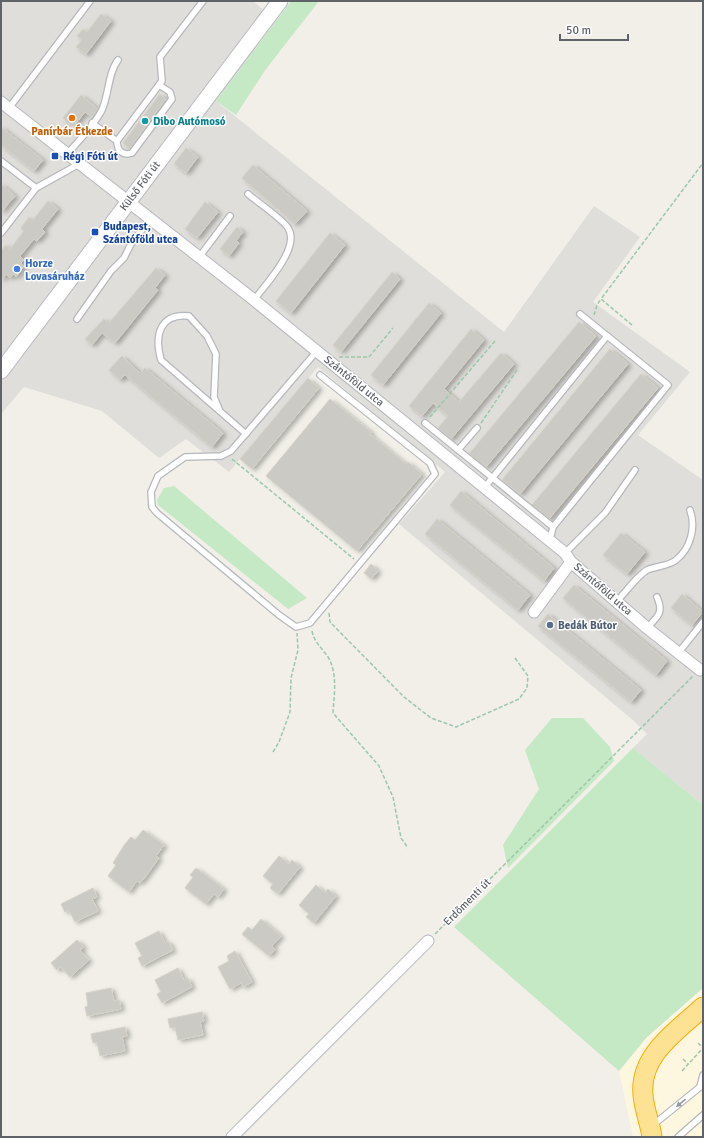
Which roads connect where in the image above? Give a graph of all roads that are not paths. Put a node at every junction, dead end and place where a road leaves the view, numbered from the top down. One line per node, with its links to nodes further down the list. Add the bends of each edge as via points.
1 (90, 1): 6 (lane)
2 (203, 1): 5 (lane, via 160,57 162,81)
3 (280, 1): 14 (main road, Külső Fóti út)
4 (118, 60): 7 (lane, via 112,67 109,88 101,111)
5 (159, 85): 8 (lane); 8 (lane, via 170,92 172,99 146,135 132,153 127,154 119,150)
6 (5, 105): 9 (street, Szántóföld utca)
7 (92, 123): 8 (lane); 9 (lane)
8 (117, 141)
9 (67, 155): 11 (street, Szántóföld utca)
10 (1, 161): 12 (lane)
11 (79, 164): 12 (lane); 14 (street, Szántóföld utca)
12 (36, 188): 17 (lane)
13 (248, 194): 19 (lane, via 288,228 292,237 288,254)
14 (129, 201): 16 (street, Szántóföld utca); 24 (main road, Külső Fóti út)
15 (230, 216): 18 (lane)
16 (150, 218): 18 (street, Szántóföld utca); 21 (lane, via 124,258 111,271)
17 (1, 233)
18 (200, 256): 19 (street, Szántóföld utca)
19 (254, 300): 23 (street, Szántóföld utca)
20 (580, 314): 22 (lane)
21 (77, 319)
22 (607, 336): 32 (lane); 35 (lane, via 668,385)
23 (317, 351): 29 (lane); 33 (street, Szántóföld utca)
24 (1, 371)
25 (320, 375): 29 (lane, via 430,463 434,474 310,623 296,627 278,616 152,507 151,492 158,476 185,457 221,456 231,451)
26 (219, 409): 26 (lane, via 161,360 158,348 160,332 166,320 178,315 189,316 207,336 216,354 214,397); 29 (lane)
27 (425, 423): 30 (lane)
28 (477, 428): 30 (lane)
29 (246, 434)
30 (458, 450): 32 (lane)
31 (635, 470): 37 (lane, via 605,513)
32 (492, 477): 33 (lane); 35 (lane)
33 (485, 487): 36 (street, Szántóföld utca)
34 (690, 510): 39 (lane, via 694,519 694,529 688,545 676,560 646,571)
35 (553, 527): 36 (lane)
36 (550, 540): 37 (street, Szántóföld utca)
37 (568, 557): 39 (street, Szántóföld utca); 40 (street)
38 (657, 597): 42 (lane, via 661,606 660,614)
39 (617, 601): 42 (street, Szántóföld utca)
40 (534, 612)
41 (703, 622): 43 (lane)
42 (648, 628): 43 (street, Szántóföld utca)
43 (678, 652): 44 (street, Szántóföld utca)
44 (702, 668)
45 (428, 941): 51 (street)
46 (703, 1007): 50 (highway, via 655,1052 647,1068 643,1081 643,1095)
47 (703, 1074): 48 (lane)
48 (701, 1087): 50 (lane, one-way to 50)
49 (703, 1115): 52 (lane)
50 (651, 1132)
51 (232, 1137)
52 (678, 1137)

